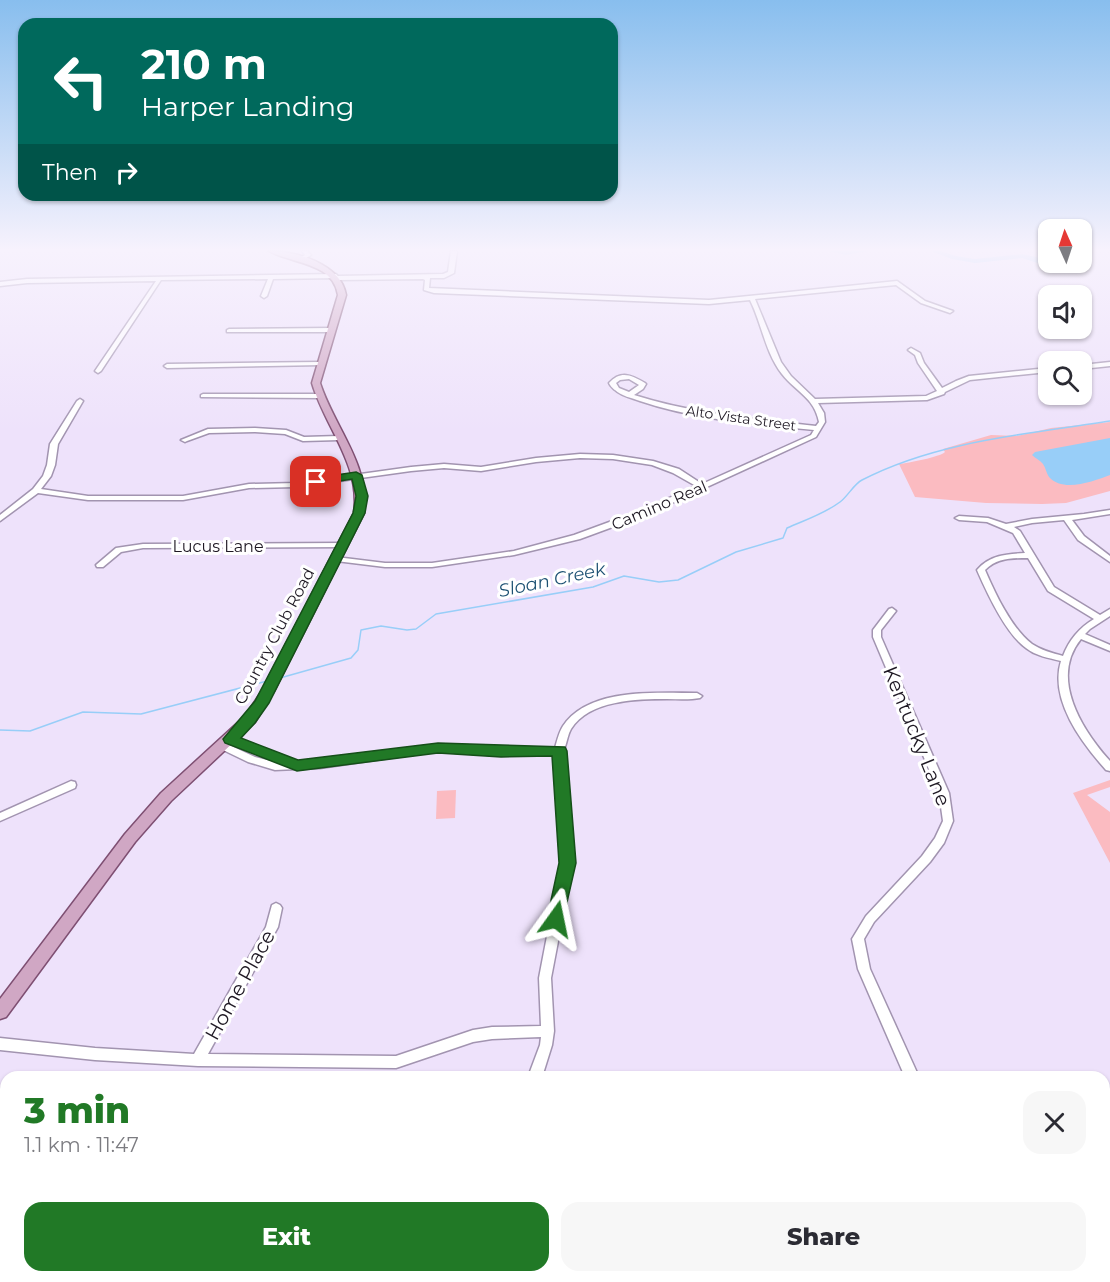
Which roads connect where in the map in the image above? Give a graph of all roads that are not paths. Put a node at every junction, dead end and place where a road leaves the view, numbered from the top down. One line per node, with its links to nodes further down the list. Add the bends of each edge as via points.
1 (138, 311): 11 (street)
2 (337, 311): 4 (main road, Country Club Road)
3 (757, 311): 18 (street, via 783,371)
4 (331, 330): 5 (street); 7 (main road, Country Club Road)
5 (229, 331)
6 (911, 350): 13 (street, via 918,354)
7 (320, 364): 9 (street); 16 (main road, Country Club Road, via 316,383)
8 (1110, 364): 10 (street)
9 (167, 366)
10 (1092, 366)
11 (98, 371)
12 (1038, 371): 13 (street, via 973,377)
13 (942, 393): 18 (street, via 923,398)
14 (629, 394): 19 (street, Alto Vista Street, via 729,420)
15 (203, 396): 16 (street)
16 (320, 396): 20 (main road, Country Club Road)
17 (80, 401): 24 (street, via 54,444 47,476)
18 (814, 401): 19 (street, via 822,419)
19 (819, 428): 23 (street, Camino Real, via 814,436 798,445)
20 (339, 438): 21 (street, via 303,439 276,431 243,430 208,431); 22 (main road, Country Club Road)
21 (185, 440)
22 (356, 475): 23 (street, via 435,466 481,469 553,458 599,456 659,465); 24 (street, via 296,485 241,487 183,498 88,498); 30 (main road, Country Club Road, via 361,506)
23 (702, 487): 33 (street, Camino Real, via 611,525 514,553 432,565)
24 (36, 491): 27 (street)
25 (1110, 512): 28 (street)
26 (959, 518): 29 (street)
27 (0, 519)
28 (1067, 519): 29 (street, via 1040,519); 32 (street, via 1081,538)
29 (1006, 526): 31 (street, via 1016,531)
30 (343, 545): 33 (main road, Country Club Road); 34 (street, Lucus Lane, via 142,546 119,550)
31 (1029, 555): 37 (street, via 1051,589); 40 (street, via 996,558 981,570 1021,639 1041,652)
32 (1108, 556)
33 (336, 559): 42 (main road, Country Club Road, via 268,691 250,719)
34 (99, 565)
35 (892, 611): 53 (street, Kentucky Lane, via 877,630 877,637 944,793 948,821 926,859 870,919 858,939 864,969)
36 (1110, 612): 37 (street)
37 (1099, 618): 38 (street)
38 (1080, 635): 39 (street); 40 (street)
39 (1110, 648)
40 (1065, 659): 44 (street, via 1063,683 1072,714 1085,738)
41 (697, 696): 43 (street, via 598,703 577,716 562,736)
42 (226, 743): 43 (street, via 252,760 275,766 438,748); 48 (main road, Country Club Road, via 166,797 130,838)
43 (560, 751): 49 (street, via 567,863 544,978)
44 (1110, 767)
45 (71, 785): 46 (street)
46 (0, 817)
47 (276, 908): 51 (street, Home Place, via 274,924)
48 (0, 1012)
49 (548, 1031): 51 (street, via 473,1036 396,1062); 52 (street)
50 (0, 1044): 51 (street)
51 (198, 1060)
52 (537, 1071)
53 (909, 1071)

